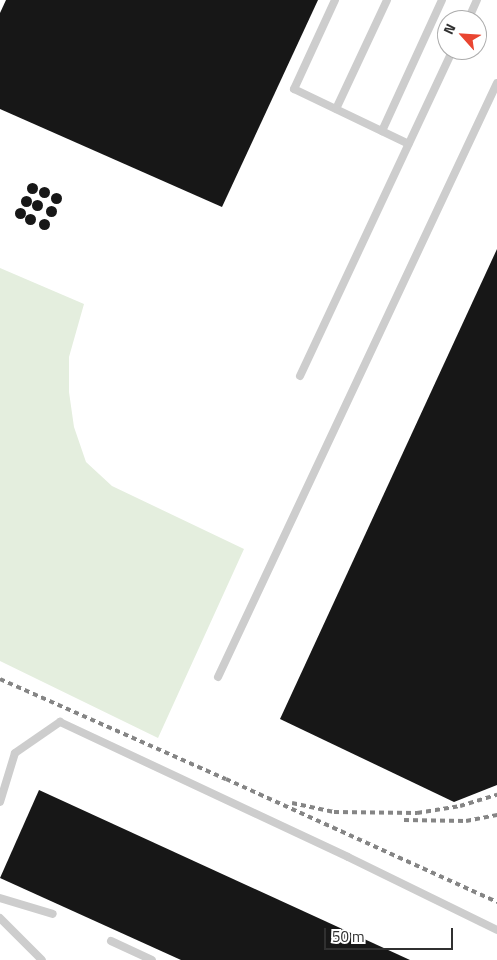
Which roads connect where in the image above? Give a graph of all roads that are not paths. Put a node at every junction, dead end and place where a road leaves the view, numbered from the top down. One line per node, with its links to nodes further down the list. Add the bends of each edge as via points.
1 (335, 0): 6 (lane, via 294,89)
2 (387, 0): 6 (lane)
3 (442, 0): 7 (lane)
4 (449, 60): 8 (lane)
5 (497, 83): 10 (lane)
6 (336, 109): 7 (lane)
7 (382, 131): 8 (lane)
8 (409, 144): 9 (lane)
9 (300, 376)
10 (218, 677)
11 (0, 802): 15 (lane, via 15,753 60,722)
12 (0, 898): 13 (lane)
13 (53, 914)
14 (0, 918): 17 (lane)
15 (497, 930)
16 (111, 941): 18 (lane)
17 (42, 960)
18 (152, 960)

